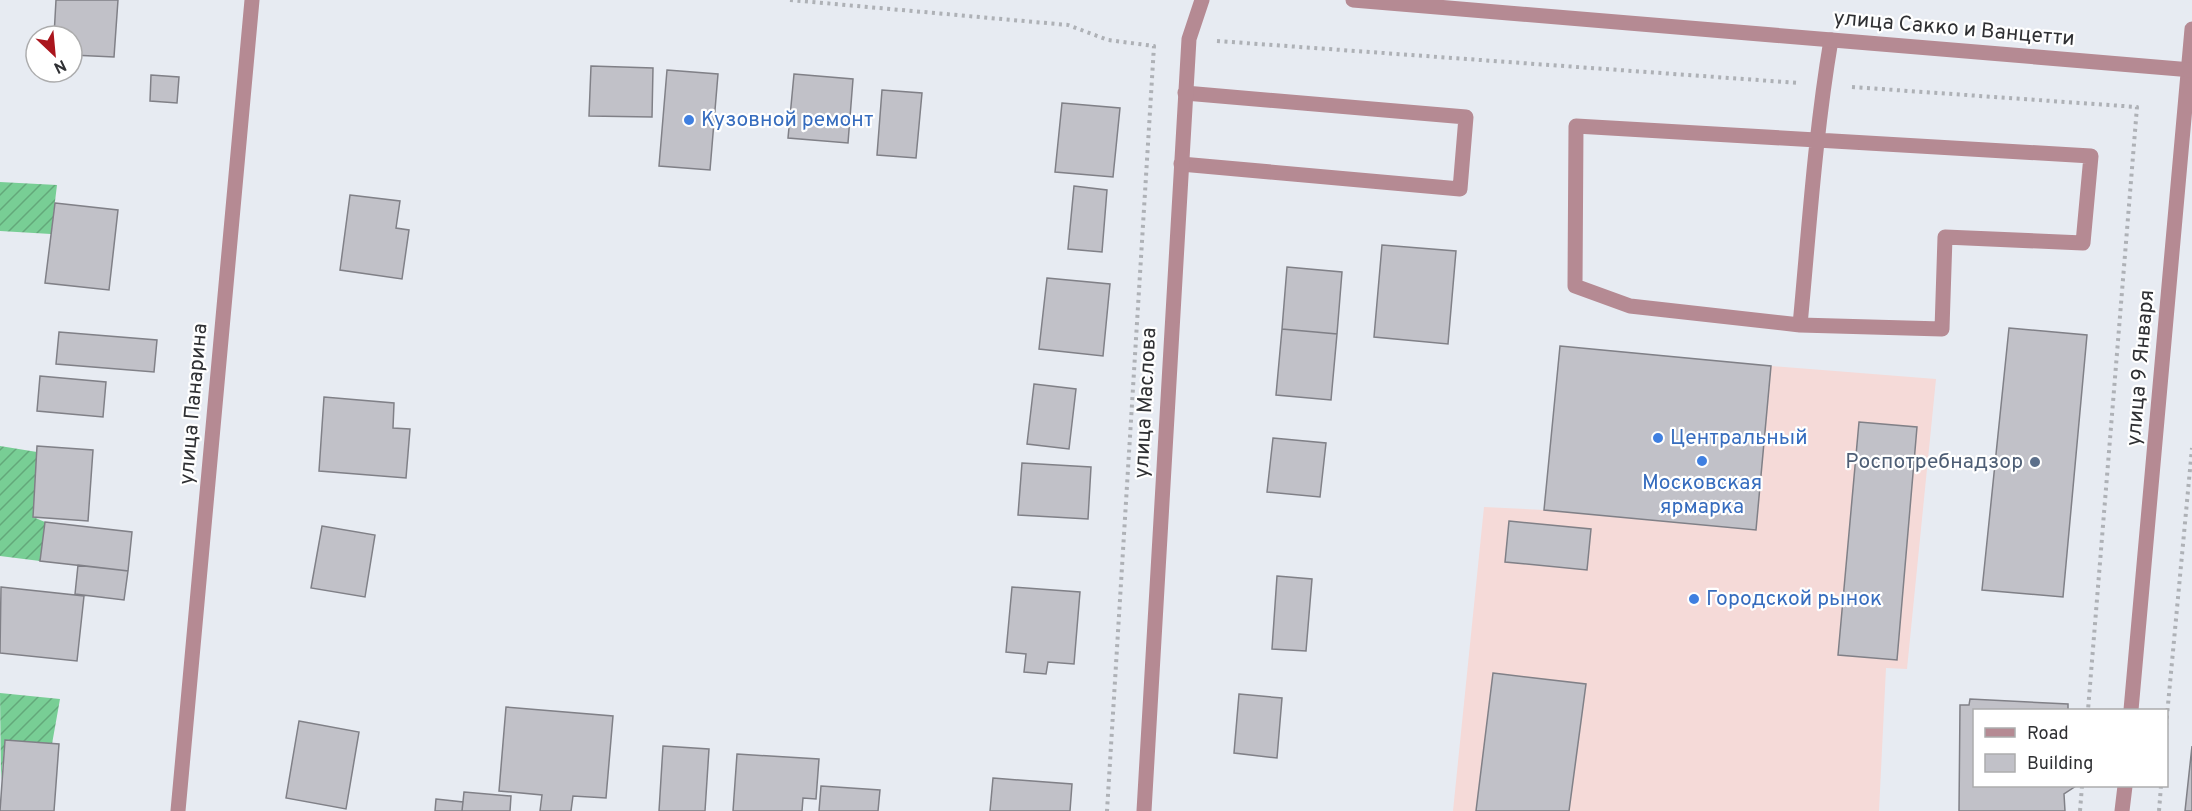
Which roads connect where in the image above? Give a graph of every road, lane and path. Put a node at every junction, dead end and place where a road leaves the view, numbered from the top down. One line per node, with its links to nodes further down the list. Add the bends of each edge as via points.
1 (252, 0): 18 (street, улица Панарина)
2 (790, 0): 19 (path, via 1068,25 1108,40 1154,46)
3 (1202, 0): 8 (street, улица Маслова, via 1189,39)
4 (1353, 0): 6 (street, улица Сакко и Ванцетти)
5 (2192, 29): 7 (street, улица 9 Января)
6 (1831, 40): 7 (street, улица Сакко и Ванцетти); 9 (street)
7 (2190, 70): 13 (street, улица 9 Января)
8 (1185, 93): 10 (street, улица Маслова); 10 (street, via 1466,117 1460,189)
9 (1818, 140): 11 (street); 11 (street, via 1576,126 1575,286 1629,306); 11 (street, via 2091,156 2083,243 1946,237 1942,329)
10 (1181, 164): 20 (street, улица Маслова)
11 (1800, 324)
12 (2192, 448): 14 (path)
13 (2131, 709)
14 (2168, 709)
15 (2082, 787): 21 (path)
16 (2124, 787): 22 (street)
17 (2161, 787): 23 (path)
18 (178, 811)
19 (1107, 811)
20 (1144, 811)
21 (2080, 811)
22 (2122, 811)
23 (2159, 811)

